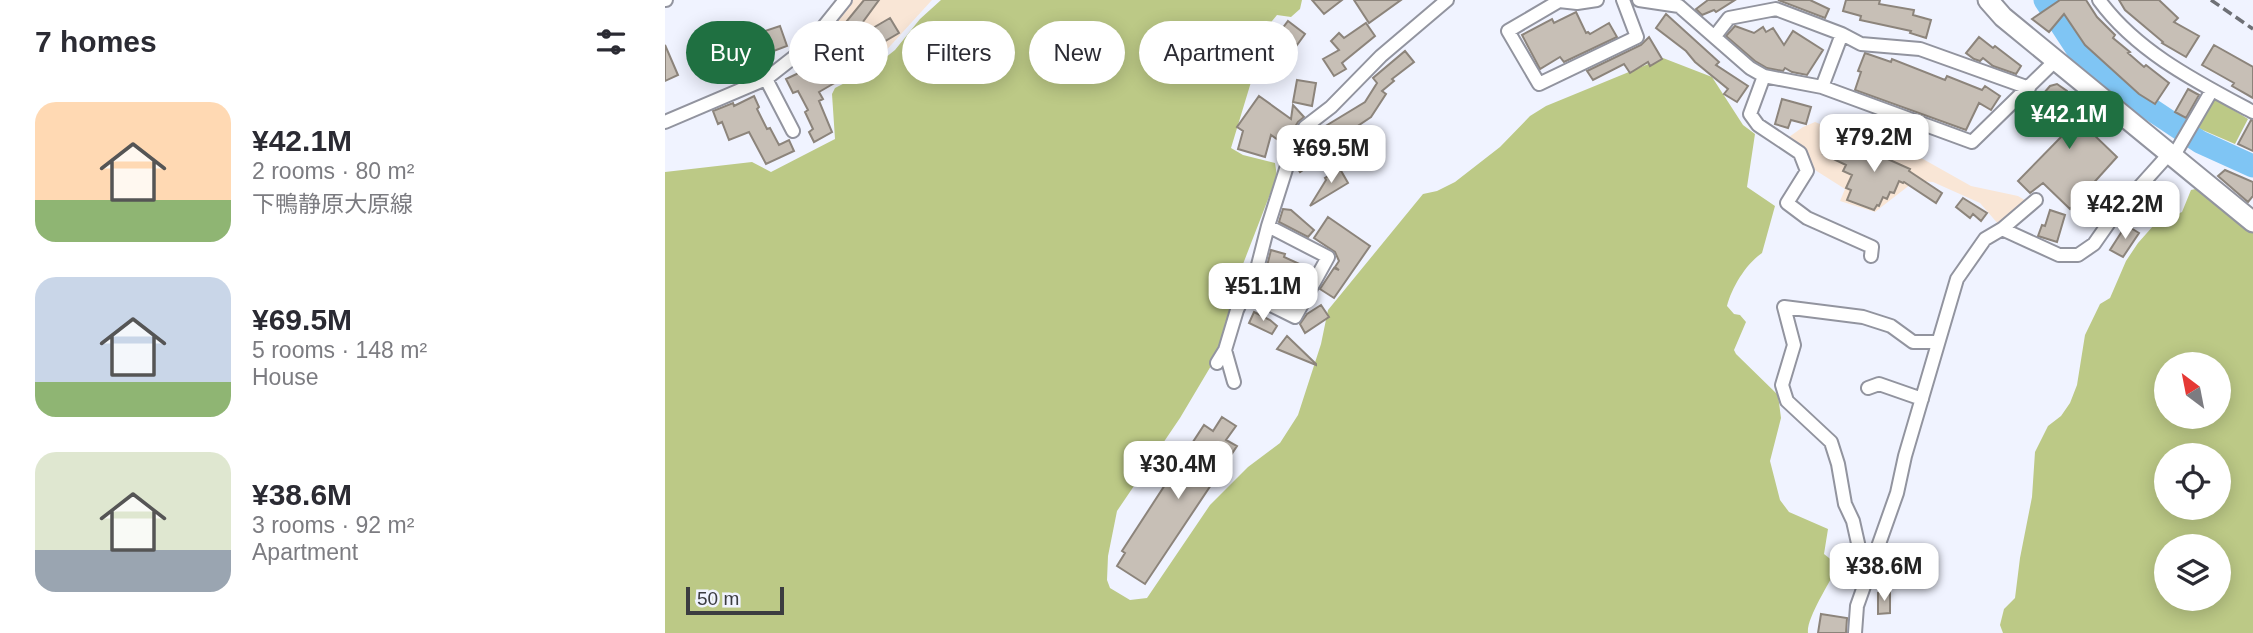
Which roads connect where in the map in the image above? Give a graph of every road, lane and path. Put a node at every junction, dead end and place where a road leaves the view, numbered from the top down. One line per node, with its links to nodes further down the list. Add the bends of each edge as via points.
1 (845, 0): 11 (street, via 808,46)
2 (1447, 0): 24 (street, via 1305,127 1293,147)
3 (1597, 0): 4 (street, via 1559,1 1508,31 1539,84 1637,37)
4 (1623, 0)
5 (1639, 0): 9 (street, via 1679,6)
6 (1988, 0): 10 (main road)
7 (2099, 0): 17 (street, via 2161,60)
8 (1842, 34): 9 (street, via 1776,9 1729,18); 15 (street); 16 (street, via 1861,44 1920,49)
9 (1715, 36): 12 (street)
10 (2056, 60): 16 (street); 21 (main road)
11 (775, 72)
12 (1764, 76): 15 (street); 26 (street, via 1750,114 1758,125 1800,153 1807,171 1787,203 1807,218 1872,247)
13 (753, 84): 19 (street)
14 (769, 84): 20 (street)
15 (1822, 87): 16 (street, via 1972,142)
16 (2029, 88)
17 (2212, 90): 18 (street); 21 (street)
18 (2253, 112)
19 (666, 118)
20 (793, 131)
21 (2174, 152): 23 (main road); 25 (street, via 2115,214 2094,244 2078,255 2059,256)
22 (2036, 200): 25 (street)
23 (2253, 222)
24 (1268, 226): 27 (street); 27 (street, via 1328,257 1296,317)
25 (2001, 229): 28 (street, via 1985,239 1957,279)
26 (1871, 256)
27 (1245, 292): 29 (street)
28 (1938, 342): 33 (street); 34 (street, via 1913,342 1891,326 1863,317 1784,307 1794,345 1781,384 1787,401 1831,442 1862,561)
29 (1225, 350): 30 (street); 31 (street)
30 (1217, 363)
31 (1234, 382)
32 (1868, 388): 33 (street, via 1879,384)
33 (1922, 399): 34 (street, via 1897,493)
34 (1861, 593): 35 (street)
35 (1855, 633)

